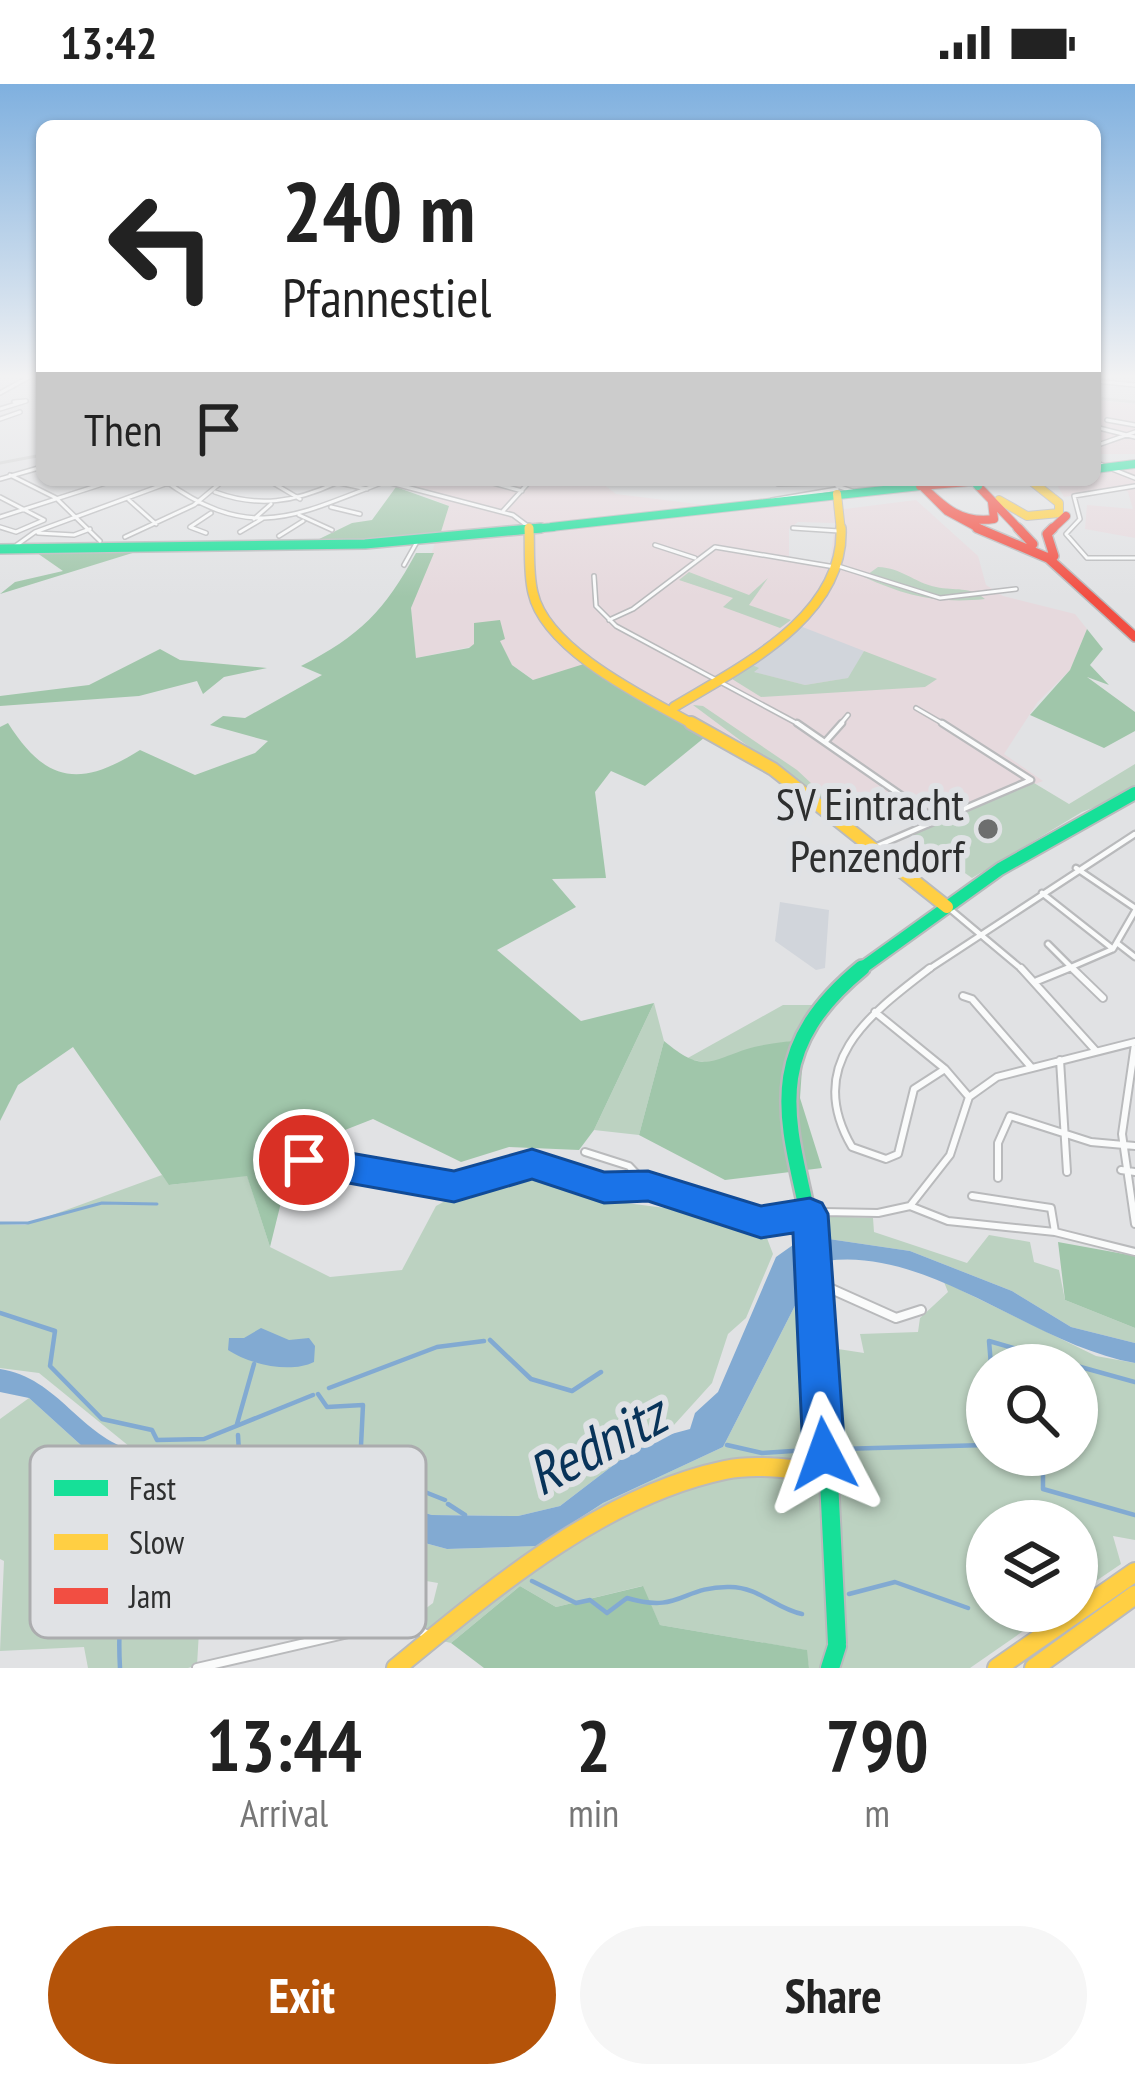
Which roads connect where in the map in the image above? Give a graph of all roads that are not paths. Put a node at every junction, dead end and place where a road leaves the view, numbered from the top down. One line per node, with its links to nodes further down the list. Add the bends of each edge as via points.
1 (36, 469): 2 (street)
2 (10, 476): 3 (street); 30 (street)
3 (0, 479)
4 (90, 486): 24 (street)
5 (99, 486): 24 (street)
6 (158, 486): 32 (street)
7 (171, 486): 36 (street)
8 (220, 486): 28 (street)
9 (278, 486): 31 (street)
10 (329, 486): 31 (street)
11 (352, 486): 25 (street)
12 (375, 486): 25 (street)
13 (405, 486): 39 (street)
14 (504, 486): 26 (street)
15 (527, 486): 26 (street)
16 (796, 486): 27 (street)
17 (936, 486): 23 (main road)
18 (936, 486): 23 (main road)
19 (983, 486): 34 (main road)
20 (1038, 486): 34 (main road, via 1059,503 1059,513 1027,516)
21 (1038, 486): 64 (main road, via 1067,509 1047,534)
22 (1135, 486): 66 (street, via 1073,496 1080,519 1066,534 1087,558)
23 (925, 487): 27 (main road); 27 (main road); 34 (main road, via 964,522 994,519); 64 (main road, via 951,521)
24 (93, 488): 30 (street)
25 (368, 489): 37 (street)
26 (522, 491): 39 (street)
27 (840, 491): 33 (street); 50 (main road); 54 (main road)
28 (215, 492): 35 (street); 36 (street)
29 (0, 497): 38 (street)
30 (56, 498): 38 (street); 42 (street)
31 (300, 499): 35 (street)
32 (129, 500): 42 (street); 48 (street)
33 (772, 500)
34 (996, 501): 64 (main road)
35 (271, 504): 45 (street)
36 (194, 505): 40 (street); 48 (street)
37 (331, 507): 41 (street); 43 (street)
38 (24, 510): 44 (street); 49 (street, via 44,520 16,532)
39 (502, 511): 50 (street)
40 (211, 513): 45 (street); 56 (street, via 190,527)
41 (360, 514)
42 (77, 515): 51 (street); 55 (street)
43 (298, 515): 46 (street); 47 (street)
44 (0, 517)
45 (254, 518): 46 (street)
46 (262, 519): 57 (street)
47 (303, 521): 53 (street); 58 (street)
48 (156, 525): 59 (street)
49 (0, 527)
50 (531, 528): 60 (main road); 75 (main road, via 534,600 549,626 594,665)
51 (90, 529): 55 (street, via 74,536); 61 (street)
52 (793, 529): 54 (street)
53 (332, 530)
54 (839, 531): 68 (main road)
55 (35, 532): 63 (street)
56 (206, 532)
57 (240, 532)
58 (278, 536)
59 (125, 537)
60 (418, 540): 63 (main road); 67 (street)
61 (100, 541)
62 (655, 544): 65 (street)
63 (7, 548)
64 (1051, 557): 72 (main road)
65 (696, 558): 68 (street, via 731,546); 71 (street)
66 (1135, 558)
67 (404, 566)
68 (835, 566): 70 (street, via 940,598); 73 (main road, via 797,619)
69 (594, 576): 71 (street, via 592,597)
70 (1016, 589)
71 (608, 620): 73 (street)
72 (1135, 632)
73 (719, 679): 74 (main road); 79 (street)
74 (691, 696): 75 (main road); 77 (main road, via 684,706)
75 (673, 708): 77 (main road); 80 (main road)
76 (916, 708): 82 (street, via 1031,780)
77 (692, 715): 80 (main road)
78 (848, 715): 79 (street)
79 (826, 741): 82 (street)
80 (735, 745): 84 (main road)
81 (1135, 793): 87 (main road, via 1052,833)
82 (937, 820): 84 (street)
83 (1135, 834): 85 (street)
84 (868, 850): 88 (main road)
85 (1076, 868): 86 (street); 90 (street)
86 (1042, 893): 91 (street); 93 (street)
87 (967, 894): 88 (main road); 89 (main road)
88 (929, 895): 89 (main road)
89 (948, 908): 91 (street); 119 (main road, via 829,998 796,1041 787,1071)
90 (1135, 910): 93 (street)
91 (982, 932): 96 (street); 99 (street)
92 (1048, 944): 95 (street)
93 (1115, 946): 94 (street); 95 (street)
94 (1135, 957)
95 (1074, 969): 96 (street); 98 (street)
96 (1035, 982): 101 (street)
97 (963, 996): 104 (street)
98 (1103, 998)
99 (875, 1012): 105 (street); 105 (street, via 848,1038 837,1067 852,1147 886,1159 898,1154 914,1089)
100 (1135, 1043): 101 (street); 103 (street)
101 (1096, 1051): 102 (street)
102 (1060, 1060): 104 (street); 107 (street)
103 (1132, 1065): 108 (street)
104 (1031, 1066): 106 (street)
105 (945, 1069): 106 (street)
106 (969, 1097): 118 (street, via 950,1155)
107 (1064, 1135): 108 (street); 113 (street); 115 (street, via 1010,1116 998,1143)
108 (1118, 1144): 109 (street); 112 (street)
109 (1135, 1146)
110 (585, 1152): 116 (street, via 628,1166)
111 (304, 1160): 116 (street, via 454,1186 532,1164 604,1187)
112 (1121, 1170): 114 (street); 120 (street)
113 (1067, 1172)
114 (1135, 1172)
115 (998, 1178)
116 (648, 1186): 119 (street, via 761,1222)
117 (972, 1196): 121 (street, via 1051,1208)
118 (910, 1205): 119 (street); 121 (street, via 948,1221)
119 (810, 1214): 123 (main road)
120 (1135, 1224)
121 (1055, 1232): 122 (street)
122 (1135, 1252)
123 (814, 1276): 124 (street, via 828,1292 896,1318); 125 (main road)
124 (920, 1310)
125 (826, 1472): 129 (main road, via 748,1468 682,1484); 134 (main road)
126 (1133, 1574): 135 (main road)
127 (1135, 1594): 136 (main road)
128 (426, 1635): 129 (street)
129 (430, 1637): 133 (main road)
130 (330, 1638): 131 (street)
131 (219, 1665): 132 (street)
132 (196, 1668)
133 (396, 1668)
134 (834, 1668)
135 (997, 1668)
136 (1034, 1668)

